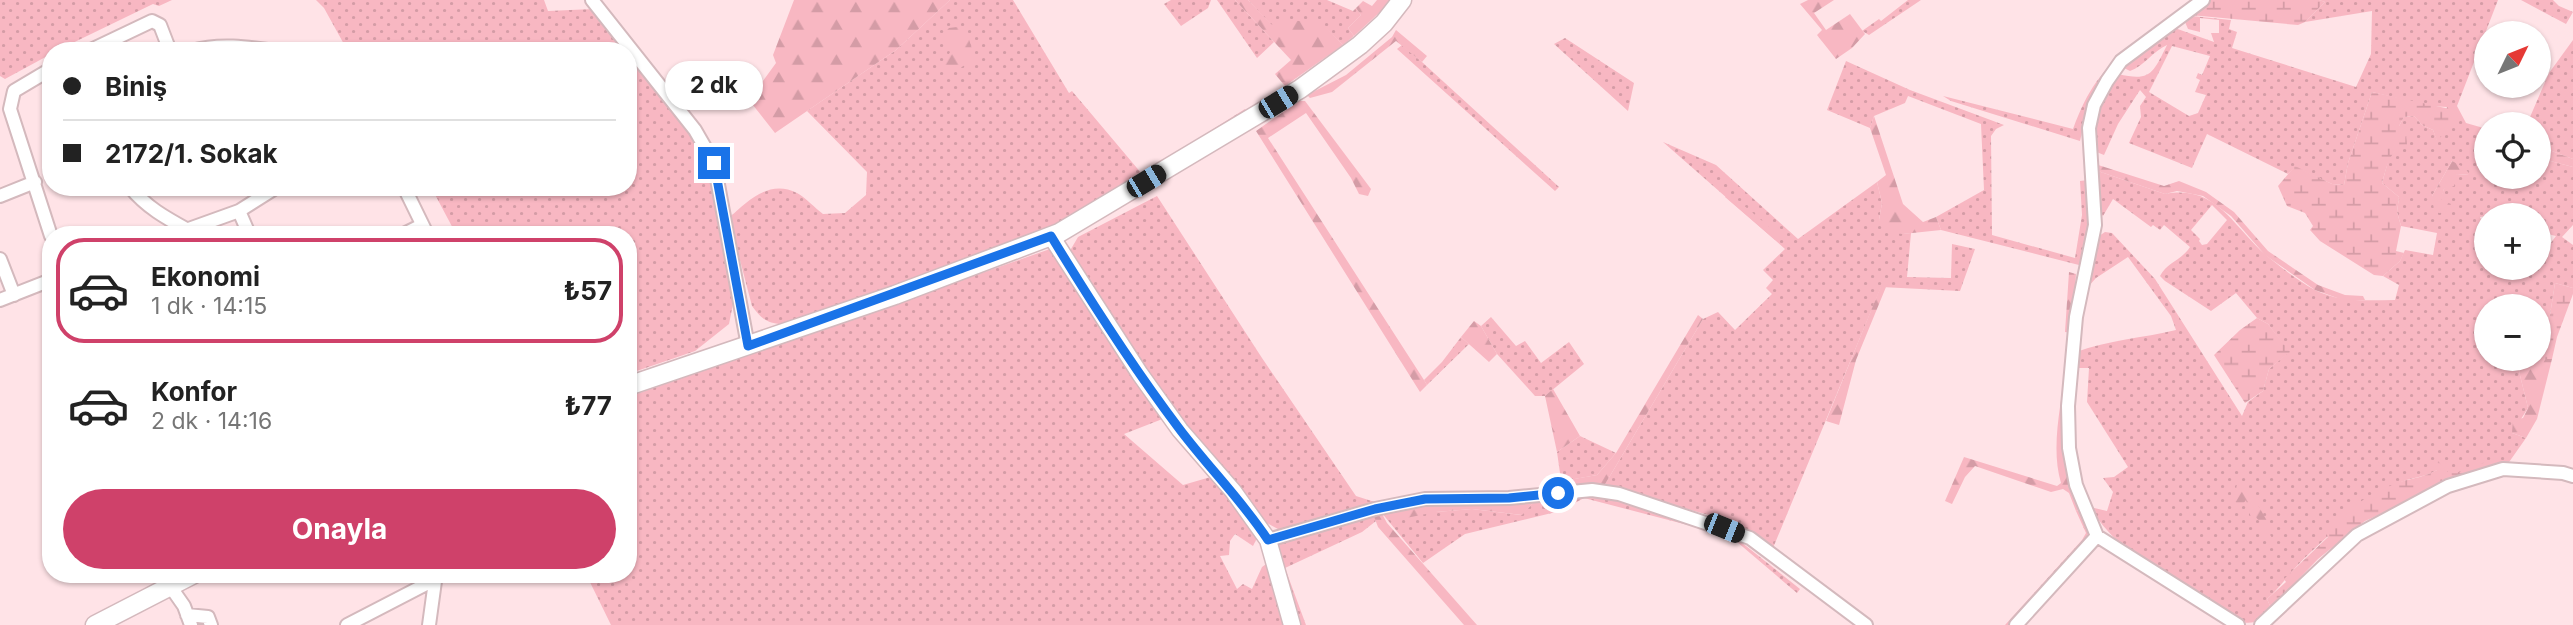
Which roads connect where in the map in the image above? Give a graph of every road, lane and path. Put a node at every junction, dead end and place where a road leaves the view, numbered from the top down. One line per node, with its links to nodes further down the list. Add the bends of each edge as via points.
1 (592, 0): 6 (street)
2 (1402, 0): 20 (main road, via 1360,45 1300,89)
3 (2203, 0): 28 (street, via 2121,61 2094,105 2089,128 2095,225 2076,317 2068,448 2076,485)
4 (108, 42): 5 (street, via 152,21 160,25)
5 (167, 42)
6 (625, 42)
7 (637, 57): 25 (street, via 695,130 714,163)
8 (42, 74): 9 (street, via 20,85 10,109)
9 (35, 182): 10 (street); 15 (street)
10 (0, 196)
11 (137, 196): 16 (street)
12 (263, 196): 14 (street)
13 (408, 196): 19 (street)
14 (239, 211): 17 (street); 18 (street)
15 (48, 226)
16 (175, 226)
17 (198, 226)
18 (246, 226)
19 (422, 226)
20 (1051, 236): 25 (main road); 29 (street, via 1140,374)
21 (0, 259): 23 (street)
22 (42, 284): 23 (street)
23 (14, 295): 24 (street)
24 (0, 300)
25 (748, 346): 26 (main road)
26 (637, 383)
27 (2573, 476): 43 (street, via 2503,469 2448,486 2357,535)
28 (2096, 536): 41 (street); 42 (street)
29 (1268, 540): 39 (street); 40 (street, via 1425,499 1509,498 1592,489 1750,538)
30 (176, 583): 33 (main road)
31 (423, 583): 37 (street)
32 (435, 583): 38 (street)
33 (170, 586): 34 (street); 35 (main road)
34 (189, 620): 36 (street, via 208,617)
35 (95, 625)
36 (211, 625)
37 (347, 625)
38 (429, 625)
39 (1292, 625)
40 (1867, 625)
41 (2016, 625)
42 (2238, 625)
43 (2261, 625)

